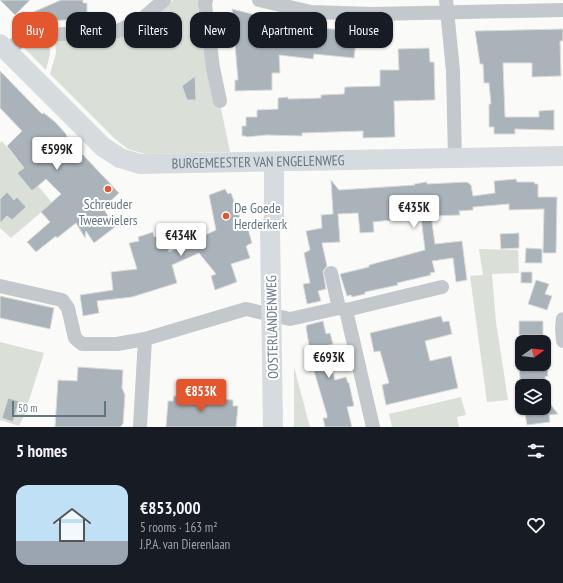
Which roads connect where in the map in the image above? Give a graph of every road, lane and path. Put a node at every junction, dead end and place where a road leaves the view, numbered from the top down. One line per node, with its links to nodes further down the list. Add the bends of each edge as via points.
1 (164, 0): 6 (street, via 142,19 118,31 29,36)
2 (206, 0): 7 (street, via 213,68)
3 (259, 0): 4 (street, via 311,12 372,14)
4 (446, 7): 5 (street); 9 (street, via 453,71)
5 (563, 10)
6 (4, 47): 10 (street, BURGEMEESTER VAN ENGELENWEG, via 103,147 120,158 149,165)
7 (220, 101)
8 (563, 156): 9 (street, BURGEMEESTER VAN ENGELENWEG)
9 (455, 159): 10 (street, BURGEMEESTER VAN ENGELENWEG)
10 (267, 163): 15 (street, OOSTERLANDENWEG, via 274,220 270,228)
11 (331, 273): 14 (street)
12 (0, 286): 17 (street, via 62,300 68,308 75,338 82,344 117,344)
13 (442, 288): 14 (street)
14 (342, 309): 15 (street, via 284,320); 21 (street)
15 (272, 316): 17 (street, via 243,309); 20 (street, OOSTERLANDENWEG)
16 (563, 319): 18 (street)
17 (145, 339): 19 (street)
18 (563, 341)
19 (140, 427)
20 (273, 427)
21 (373, 427)

